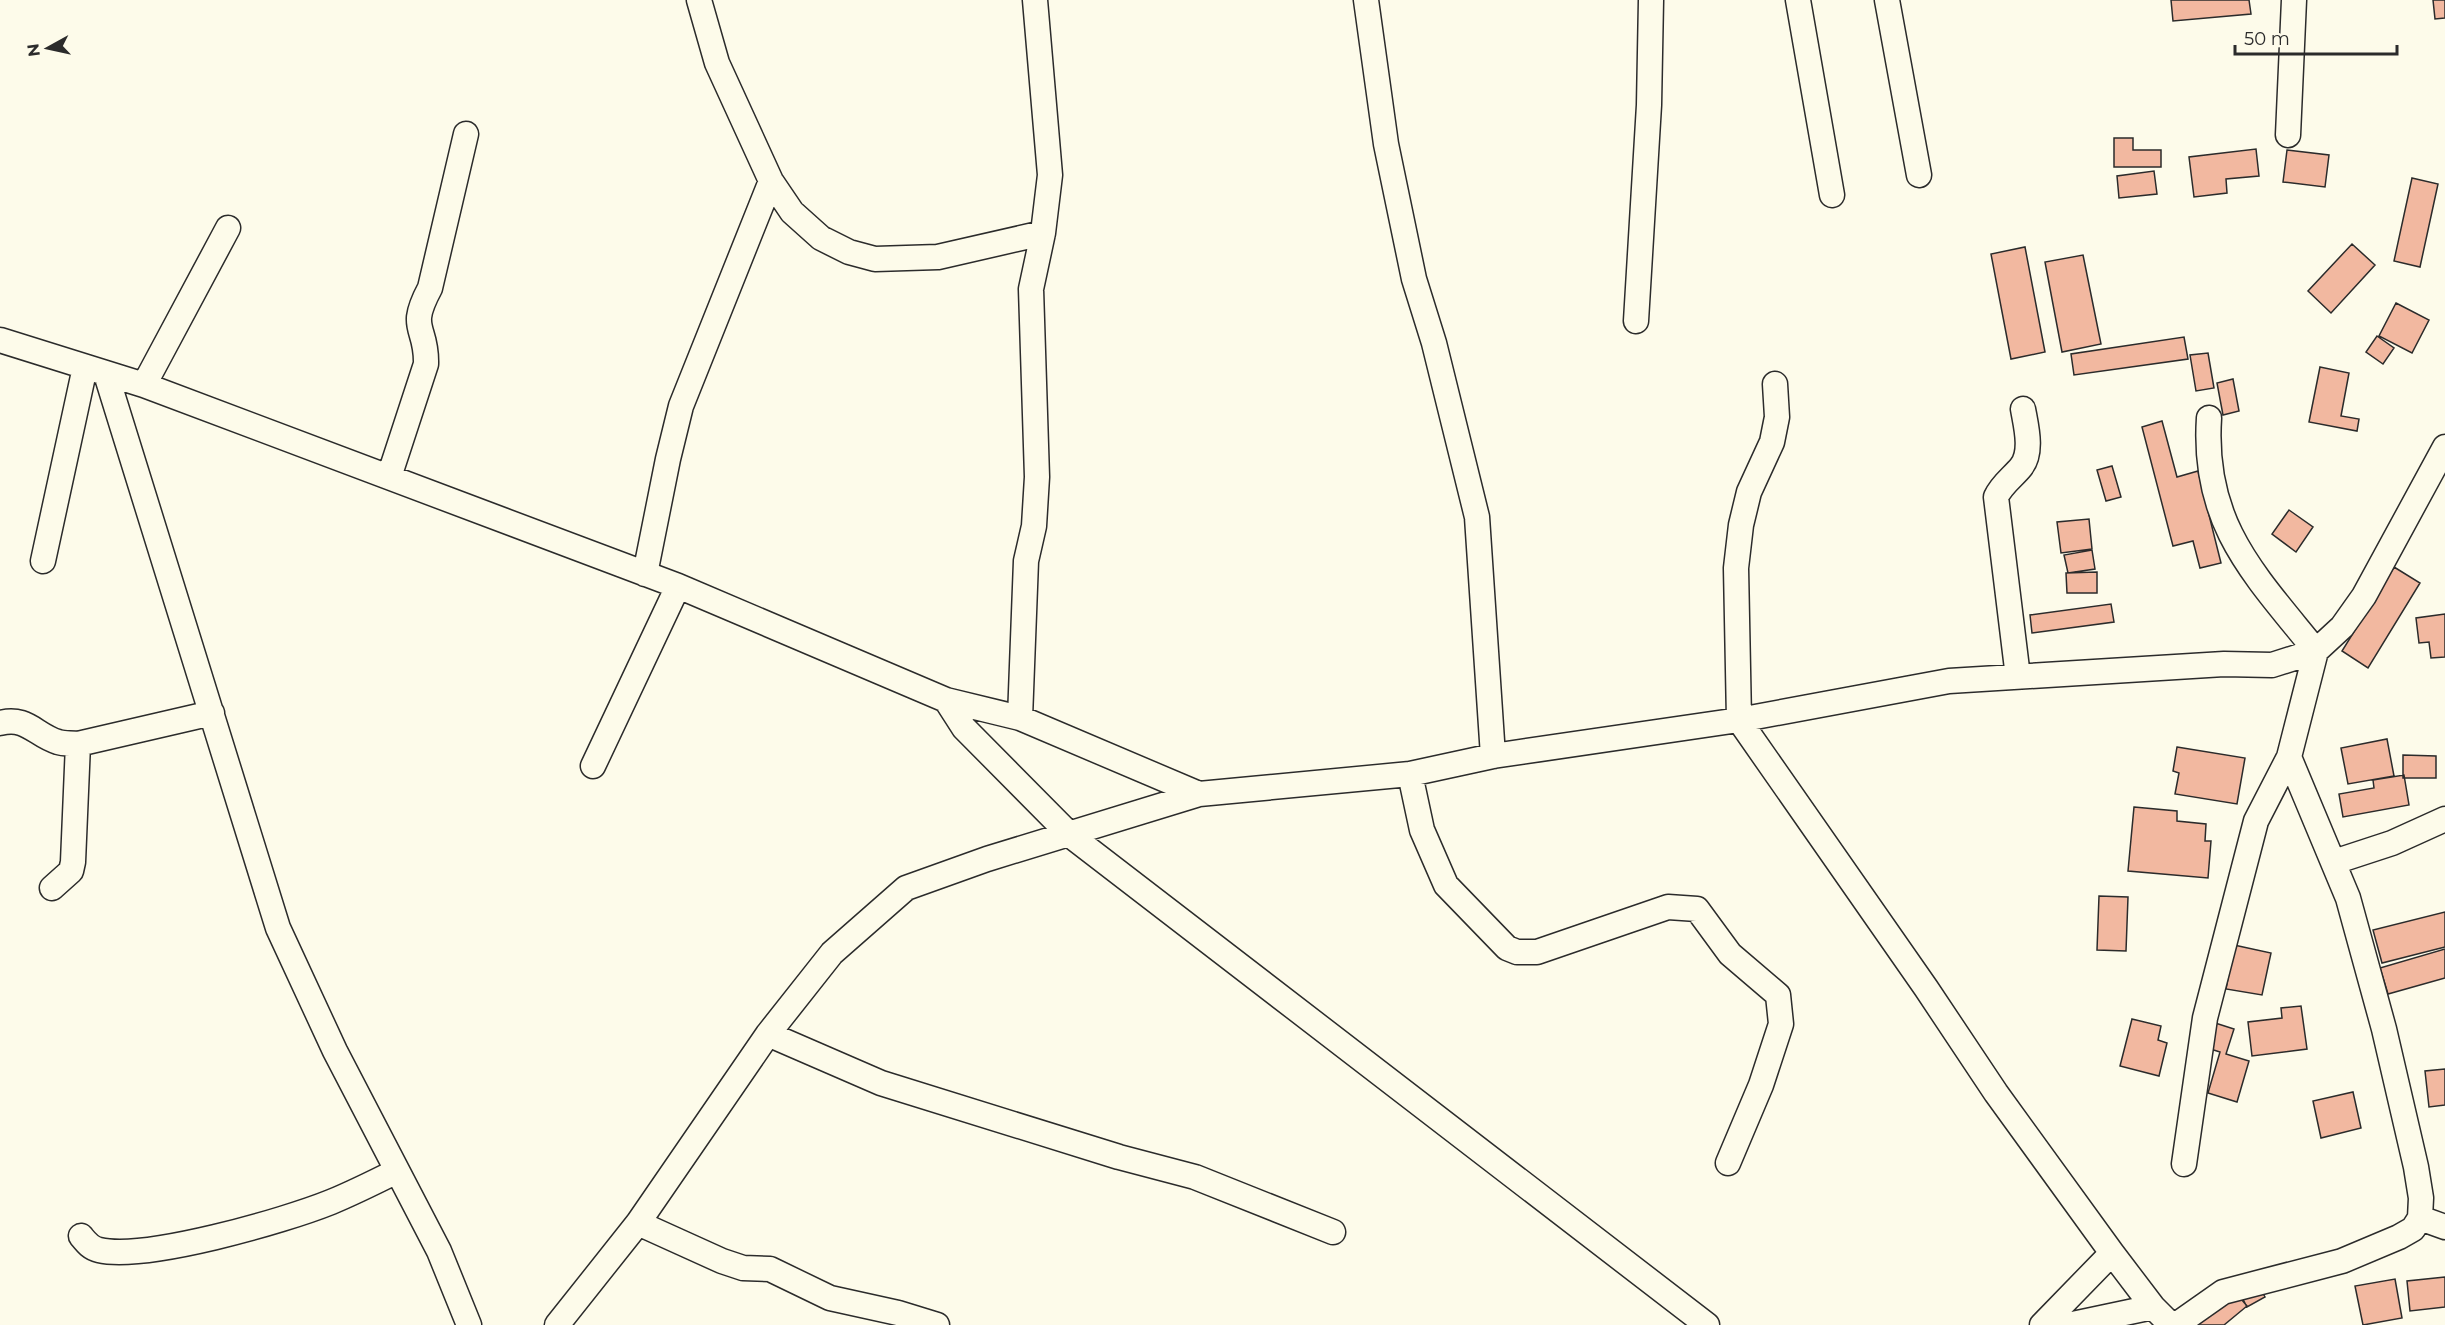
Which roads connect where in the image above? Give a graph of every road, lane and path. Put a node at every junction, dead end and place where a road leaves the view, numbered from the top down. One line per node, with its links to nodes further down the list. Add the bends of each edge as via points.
1 (699, 0): 11 (street, via 717,63)
2 (1035, 0): 14 (street, via 1050,175)
3 (1366, 0): 35 (street, via 1386,144 1414,279 1477,517)
4 (1651, 0): 15 (street)
5 (1798, 0): 12 (street)
6 (1887, 0): 10 (street)
7 (2294, 0): 9 (street)
8 (466, 134): 23 (street, via 430,288 419,309 417,326 427,351 426,363)
9 (2288, 135)
10 (1919, 176)
11 (771, 181): 14 (street, via 792,212 820,238 875,259 938,256); 25 (street, via 681,406)
12 (1832, 195)
13 (228, 228): 19 (street)
14 (1043, 233): 31 (street, via 1031,289 1037,477 1034,526 1026,561)
15 (1636, 321)
16 (0, 340): 17 (street)
17 (96, 371): 19 (street); 24 (street); 30 (street)
18 (1775, 384): 32 (street, via 1774,433 1749,492 1736,568)
19 (144, 385): 23 (street)
20 (2023, 409): 28 (street, via 2028,438 2024,462 1996,497)
21 (2209, 418): 27 (street, via 2207,451 2212,489 2230,535 2246,564)
22 (2445, 447): 27 (street, via 2364,597 2342,627)
23 (389, 477): 25 (street)
24 (43, 561)
25 (645, 574): 26 (street)
26 (678, 586): 29 (street); 37 (street)
27 (2316, 651): 28 (street, via 2272,664); 36 (street)
28 (2018, 677): 32 (street, via 1949,681)
29 (946, 700): 31 (street); 41 (street, via 964,728)
30 (212, 713): 34 (street); 47 (street, via 278,928 335,1051)
31 (1020, 718): 39 (street)
32 (1739, 720): 35 (street); 53 (street, via 1996,1094)
33 (0, 723): 34 (street, via 16,720 59,743)
34 (78, 744): 43 (street, via 73,862 71,871)
35 (1493, 756): 38 (street)
36 (2289, 757): 42 (street); 46 (street, via 2256,821 2205,1018)
37 (593, 766)
38 (1410, 774): 39 (street); 45 (street, via 1422,830 1446,885 1507,948 1537,952 1668,907 1685,906 1697,909 1730,954 1778,995 1781,1024 1761,1085)
39 (1199, 794): 41 (street)
40 (2445, 819): 42 (street, via 2392,843)
41 (1070, 835): 44 (street, via 906,888 832,953); 58 (street)
42 (2334, 862): 48 (street, via 2348,898 2384,1029 2421,1198)
43 (52, 888)
44 (768, 1034): 49 (street); 51 (street, via 881,1083 1195,1177)
45 (1728, 1163)
46 (2184, 1164)
47 (398, 1171): 52 (street, via 330,1203 271,1223 192,1241 114,1252 96,1250); 55 (street, via 439,1251)
48 (2420, 1218): 50 (street); 62 (street, via 2413,1229 2400,1237 2342,1261 2223,1292)
49 (638, 1223): 56 (street); 57 (street, via 743,1268 770,1269 830,1298 898,1312)
50 (2445, 1227)
51 (1333, 1232)
52 (81, 1236)
53 (2112, 1253): 54 (street); 59 (street)
54 (2153, 1307): 60 (street); 61 (street)
55 (469, 1325)
56 (557, 1325)
57 (937, 1325)
58 (1707, 1325)
59 (2042, 1325)
60 (2068, 1325)
61 (2171, 1325)
62 (2176, 1325)

